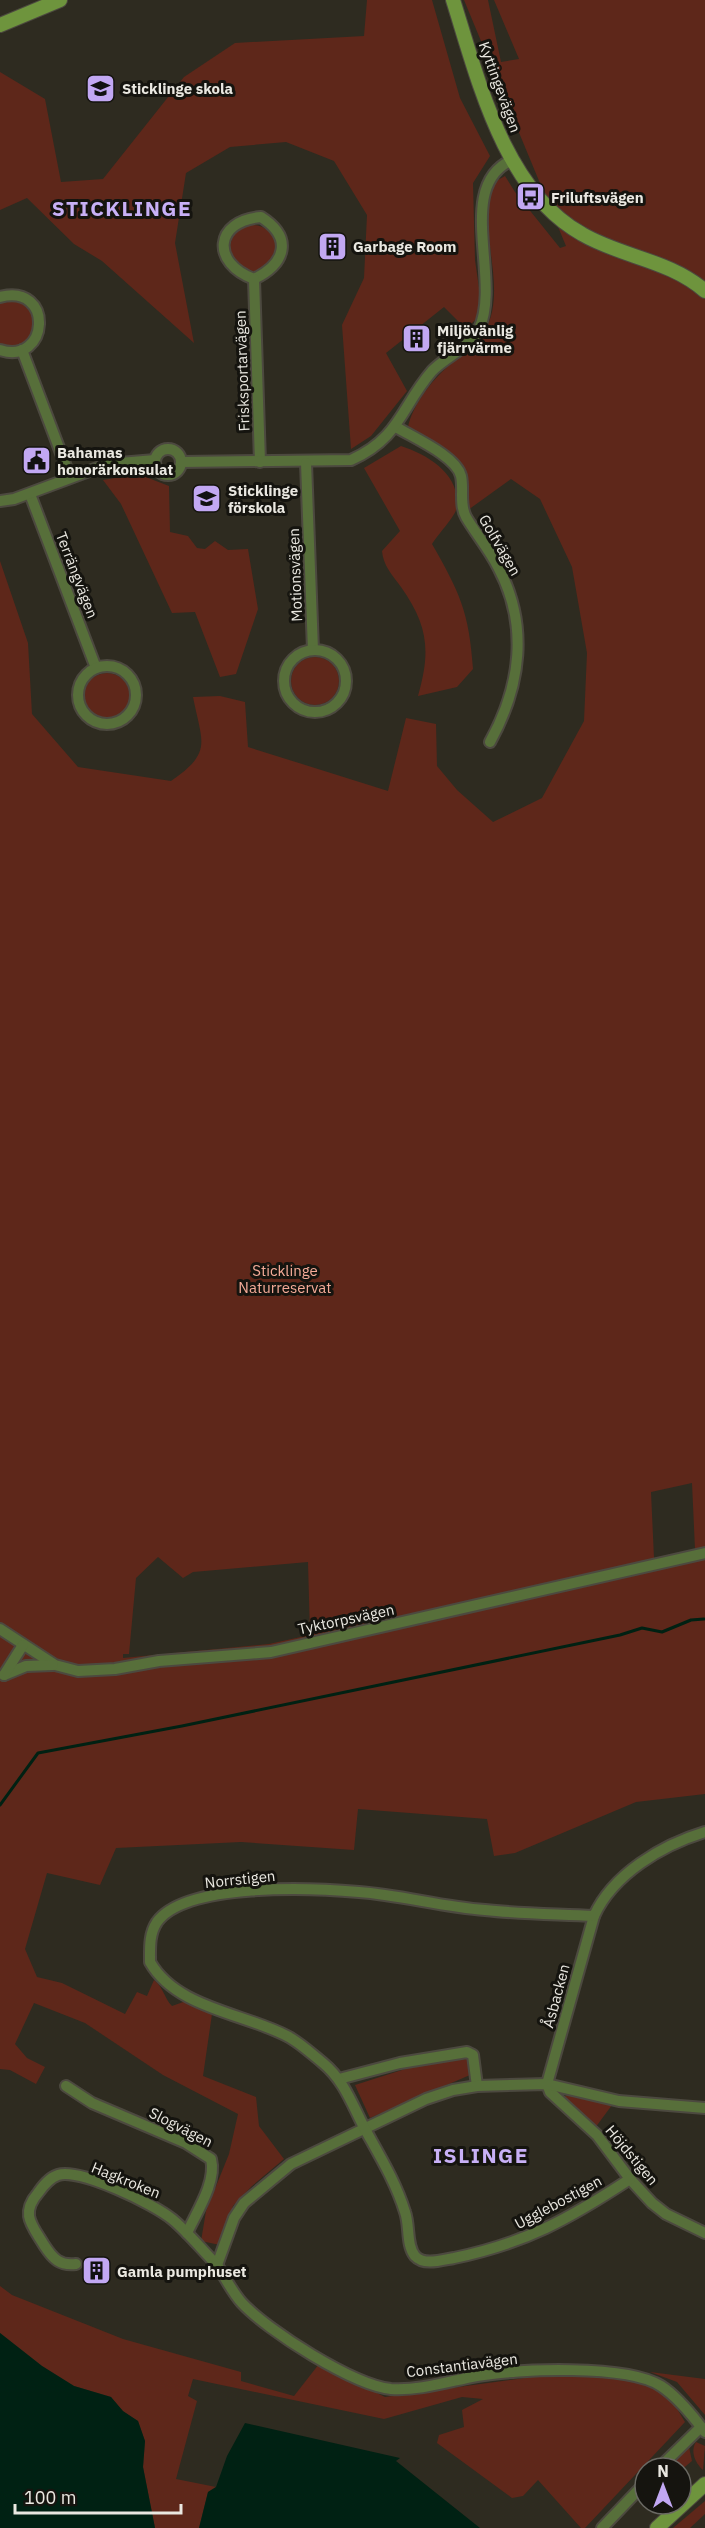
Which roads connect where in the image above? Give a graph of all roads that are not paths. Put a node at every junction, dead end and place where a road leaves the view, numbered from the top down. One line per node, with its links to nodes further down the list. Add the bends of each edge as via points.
1 (60, 0): 3 (street)
2 (453, 0): 4 (street, Kyttingevägen, via 484,100)
3 (0, 25)
4 (512, 160): 6 (street, Kyttingevägen, via 561,221 608,247 676,272); 10 (street, via 486,182 482,203 488,300 479,330 434,369)
5 (254, 279): 5 (street, via 272,268 282,246 274,225 261,218 245,219 232,226 223,242 225,258 233,269); 13 (street, Frisksportarvägen)
6 (705, 291)
7 (0, 297): 9 (street, via 19,295 37,310 39,329 30,345)
8 (0, 350): 9 (street)
9 (22, 350): 15 (street)
10 (396, 427): 14 (street, via 368,453 351,460); 20 (street, Golfvägen, via 454,462 461,476 465,515 499,568 512,601 518,630 518,662 503,718)
11 (155, 460): 12 (street, via 159,453 170,449); 12 (street, via 159,470 168,474 178,470); 15 (street, via 108,464)
12 (181, 462): 13 (street)
13 (260, 462): 14 (street)
14 (306, 462): 18 (street, Motionsvägen)
15 (70, 477): 16 (street)
16 (30, 494): 17 (street); 19 (street, Terrängvägen)
17 (0, 501)
18 (314, 650): 18 (street, via 304,652 289,665 285,684 292,702 319,712 336,704 346,681 338,661)
19 (96, 668): 19 (street, via 87,673 78,690 81,709 95,722 122,721 134,708 135,684 118,668)
20 (490, 742)
21 (705, 1553): 24 (street, Tyktorpsvägen, via 271,1652 159,1661 94,1671)
22 (0, 1629): 23 (street, Tyktorpsvägen)
23 (23, 1645): 24 (street, Tyktorpsvägen); 25 (street)
24 (55, 1665): 25 (street, via 26,1666)
25 (2, 1678)
26 (705, 1832): 27 (street, via 663,1848 632,1871 602,1899)
27 (594, 1917): 28 (street, Norrstigen, via 484,1910 359,1892 274,1889 209,1896 169,1911 158,1922 152,1933 150,1962 166,1982 206,2005 288,2037); 29 (street, Åsbacken)
28 (339, 2079): 31 (street, via 400,2063 467,2052 473,2055); 33 (street, Norrstigen)
29 (547, 2084): 31 (street); 32 (street, via 620,2101); 34 (street, Höjdstigen, via 554,2098 597,2135)
30 (66, 2086): 35 (street, Slogvägen, via 92,2103 186,2143 211,2160 211,2180)
31 (477, 2086): 33 (street, via 426,2099)
32 (705, 2108)
33 (365, 2129): 37 (street, Norrstigen, via 390,2173 406,2214 412,2251 417,2258); 39 (street, via 291,2164 252,2195 234,2218)
34 (630, 2179): 36 (street, Höjdstigen, via 666,2214); 37 (street, Ugglebostigen, via 531,2237 489,2251)
35 (187, 2233): 38 (street, Hagkroken, via 158,2209 121,2192 86,2179 59,2175 36,2195 28,2212 52,2258 65,2266); 39 (street, Hagkroken)
36 (705, 2233)
37 (429, 2262)
38 (76, 2264)
39 (217, 2265): 40 (street, Constantiavägen, via 242,2303 285,2338 374,2385 407,2388 493,2373 639,2376 674,2395)
40 (703, 2430): 41 (street)
41 (673, 2456)
42 (705, 2484): 45 (street)
43 (633, 2496): 44 (street)
44 (602, 2528)
45 (657, 2528)

